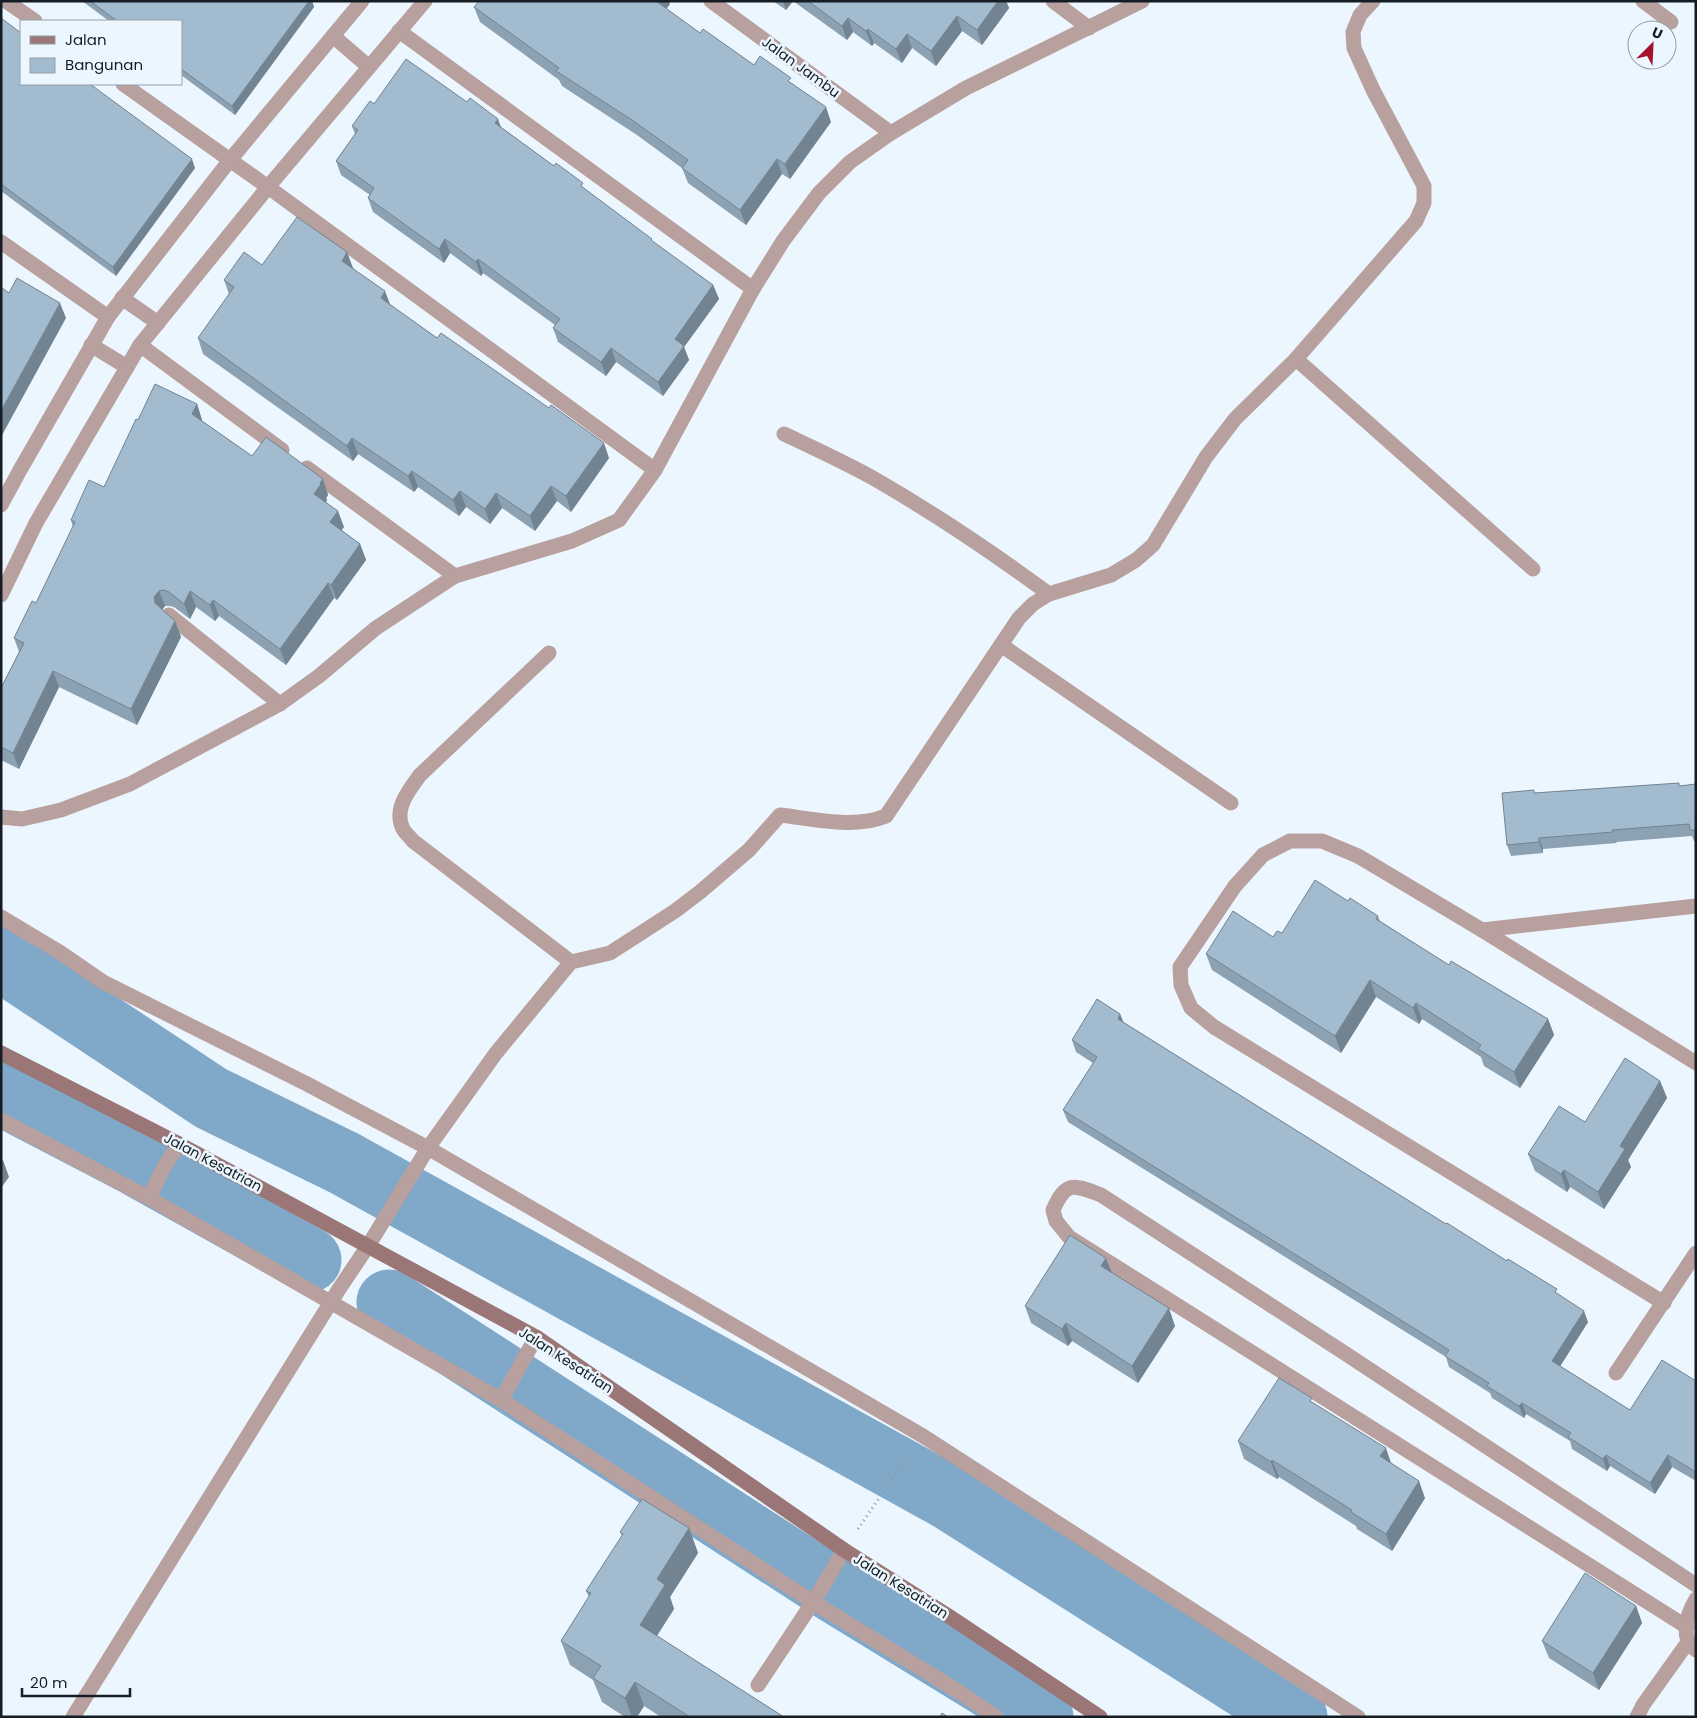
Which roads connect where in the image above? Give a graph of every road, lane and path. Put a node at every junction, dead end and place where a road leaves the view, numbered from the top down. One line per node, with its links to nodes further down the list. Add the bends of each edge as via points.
1 (6, 1): 9 (street)
2 (424, 1): 12 (street)
3 (711, 1): 16 (street, Jalan Jambu)
4 (1053, 1): 11 (street)
5 (1142, 1): 11 (street)
6 (1372, 1): 26 (street, via 1360,15 1353,32 1354,48 1424,186 1424,203 1416,221)
7 (1643, 1): 10 (street)
8 (360, 2): 13 (street)
9 (33, 20)
10 (1668, 20)
11 (1089, 28): 16 (street, via 966,88)
12 (400, 31): 14 (street); 20 (street)
13 (333, 36): 14 (street); 17 (street)
14 (369, 67): 18 (street)
15 (124, 85): 17 (street)
16 (891, 133): 20 (street, via 850,162 819,193)
17 (230, 160): 18 (street); 21 (street)
18 (268, 187): 23 (street); 29 (street)
19 (1, 242): 22 (street)
20 (753, 288): 29 (street)
21 (122, 298): 22 (street); 23 (street)
22 (108, 317): 24 (street)
23 (158, 323): 25 (street)
24 (92, 345): 27 (street); 30 (street)
25 (140, 346): 27 (street); 32 (street)
26 (1296, 359): 31 (street); 33 (street, via 1235,419 1206,457 1153,545 1111,575)
27 (127, 367): 34 (street, via 36,523)
28 (784, 434): 33 (street, via 872,477 938,517)
29 (655, 470): 32 (street, via 619,520 572,541)
30 (1, 505)
31 (1533, 569)
32 (455, 576): 38 (street, via 376,628 320,676)
33 (1049, 594): 36 (street, via 1019,618)
34 (1, 595)
35 (169, 615): 38 (street)
36 (1001, 645): 39 (street); 44 (street, via 886,816 872,822 851,823 780,816 749,850 675,911 610,953)
37 (549, 653): 44 (street, via 420,775 404,797 399,813 402,828 413,841)
38 (280, 704): 40 (street, via 130,784 61,810 22,819)
39 (1231, 804)
40 (1, 817)
41 (1696, 906): 43 (street)
42 (1, 917): 49 (street, via 103,982)
43 (1482, 930): 46 (street); 54 (street, via 1358,856 1322,841 1290,841 1263,855 1235,886 1180,967 1181,985 1191,1008 1214,1027)
44 (571, 962): 49 (street, via 496,1053)
45 (1, 1053): 48 (street, Jalan Kesatrian)
46 (1696, 1063)
47 (1, 1120): 50 (street)
48 (179, 1144): 50 (street); 51 (street, Jalan Kesatrian)
49 (428, 1148): 51 (street); 69 (street, via 922,1436)
50 (151, 1192): 53 (street)
51 (368, 1246): 53 (street); 55 (street, Jalan Kesatrian)
52 (1696, 1253): 54 (street)
53 (335, 1295): 57 (street); 66 (street)
54 (1664, 1303): 56 (street)
55 (536, 1337): 57 (street); 60 (street, Jalan Kesatrian)
56 (1616, 1374)
57 (504, 1395): 62 (street)
58 (906, 1458): 59 (path)
59 (853, 1537)
60 (844, 1550): 62 (street); 68 (street, Jalan Kesatrian)
61 (1696, 1585): 64 (street, via 1101,1195 1081,1187 1067,1188 1059,1196 1053,1210 1056,1221 1070,1237)
62 (815, 1599): 65 (street); 67 (street)
63 (1696, 1599): 64 (street, via 1689,1611)
64 (1690, 1640): 70 (street)
65 (758, 1685)
66 (73, 1717)
67 (996, 1717)
68 (1100, 1717)
69 (1358, 1717)
70 (1637, 1717)

